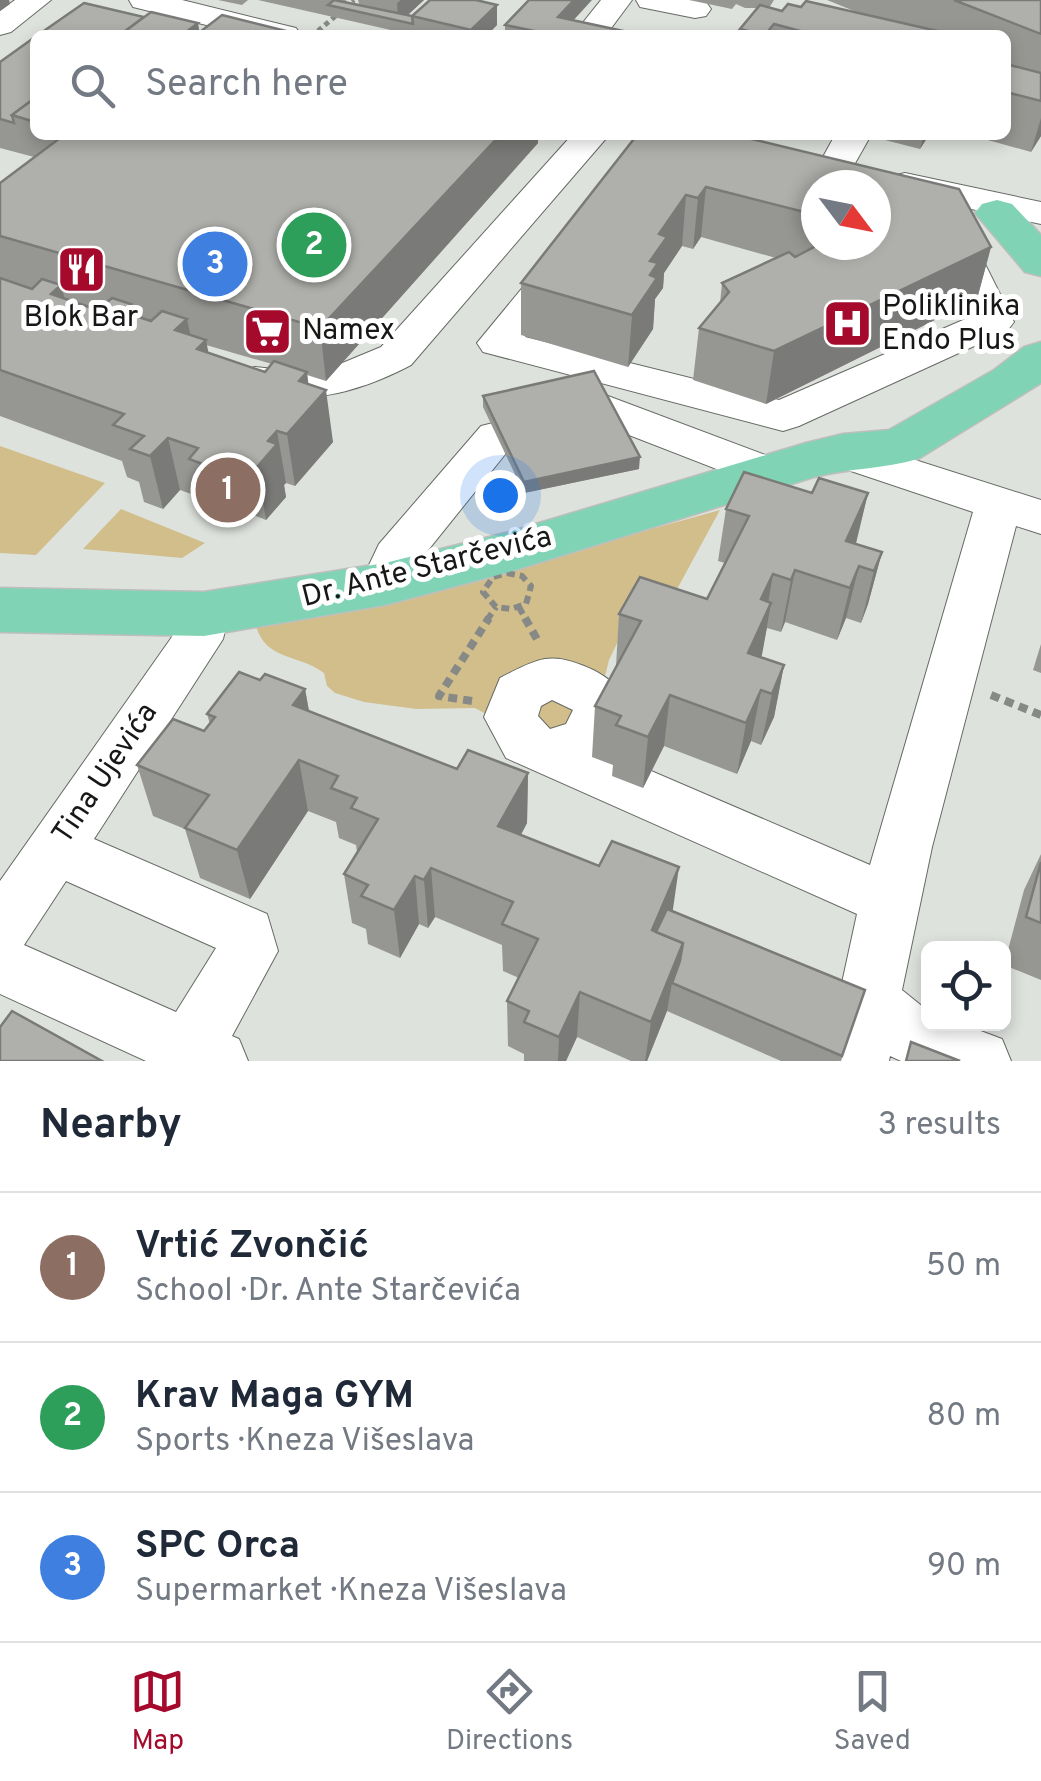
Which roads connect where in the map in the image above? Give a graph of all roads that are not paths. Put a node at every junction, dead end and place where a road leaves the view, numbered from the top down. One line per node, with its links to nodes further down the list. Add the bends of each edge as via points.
1 (33, 0): 6 (street)
2 (617, 0): 8 (street)
3 (651, 0): 5 (street)
4 (162, 2): 7 (street)
5 (695, 9)
6 (0, 23)
7 (260, 30)
8 (593, 30)
9 (595, 140): 18 (street, via 396,356 324,386)
10 (831, 153): 12 (street)
11 (1041, 193): 12 (main road)
12 (987, 206): 14 (main road)
13 (891, 220): 15 (street, via 956,242 994,322 783,416 498,343)
14 (1040, 236)
15 (567, 237)
16 (1041, 328): 21 (main road, Dr. Ante Starčevića, via 876,425)
17 (1041, 358): 21 (main road, Dr. Ante Starčevića, via 900,447)
18 (225, 374)
19 (608, 411): 22 (street)
20 (497, 437): 24 (street, via 396,557)
21 (843, 452): 22 (main road, Dr. Ante Starčevića); 23 (street)
22 (768, 473): 24 (main road, Dr. Ante Starčevića)
23 (1019, 511): 29 (street, via 952,681)
24 (386, 584): 26 (main road, Dr. Ante Starčevića)
25 (0, 610): 26 (main road, Dr. Ante Starčevića)
26 (204, 614): 28 (street, Tina Ujevića, via 198,639)
27 (551, 752): 27 (street, via 582,745 593,736 601,712 588,690 560,679 531,685 512,705 514,730); 29 (street)
28 (55, 849): 30 (street, Tina Ujevića); 33 (street, via 246,932 248,951)
29 (890, 901): 32 (street)
30 (0, 930)
31 (0, 964): 33 (street)
32 (864, 1031): 34 (street, via 902,1031)
33 (203, 1055)
34 (979, 1061)

